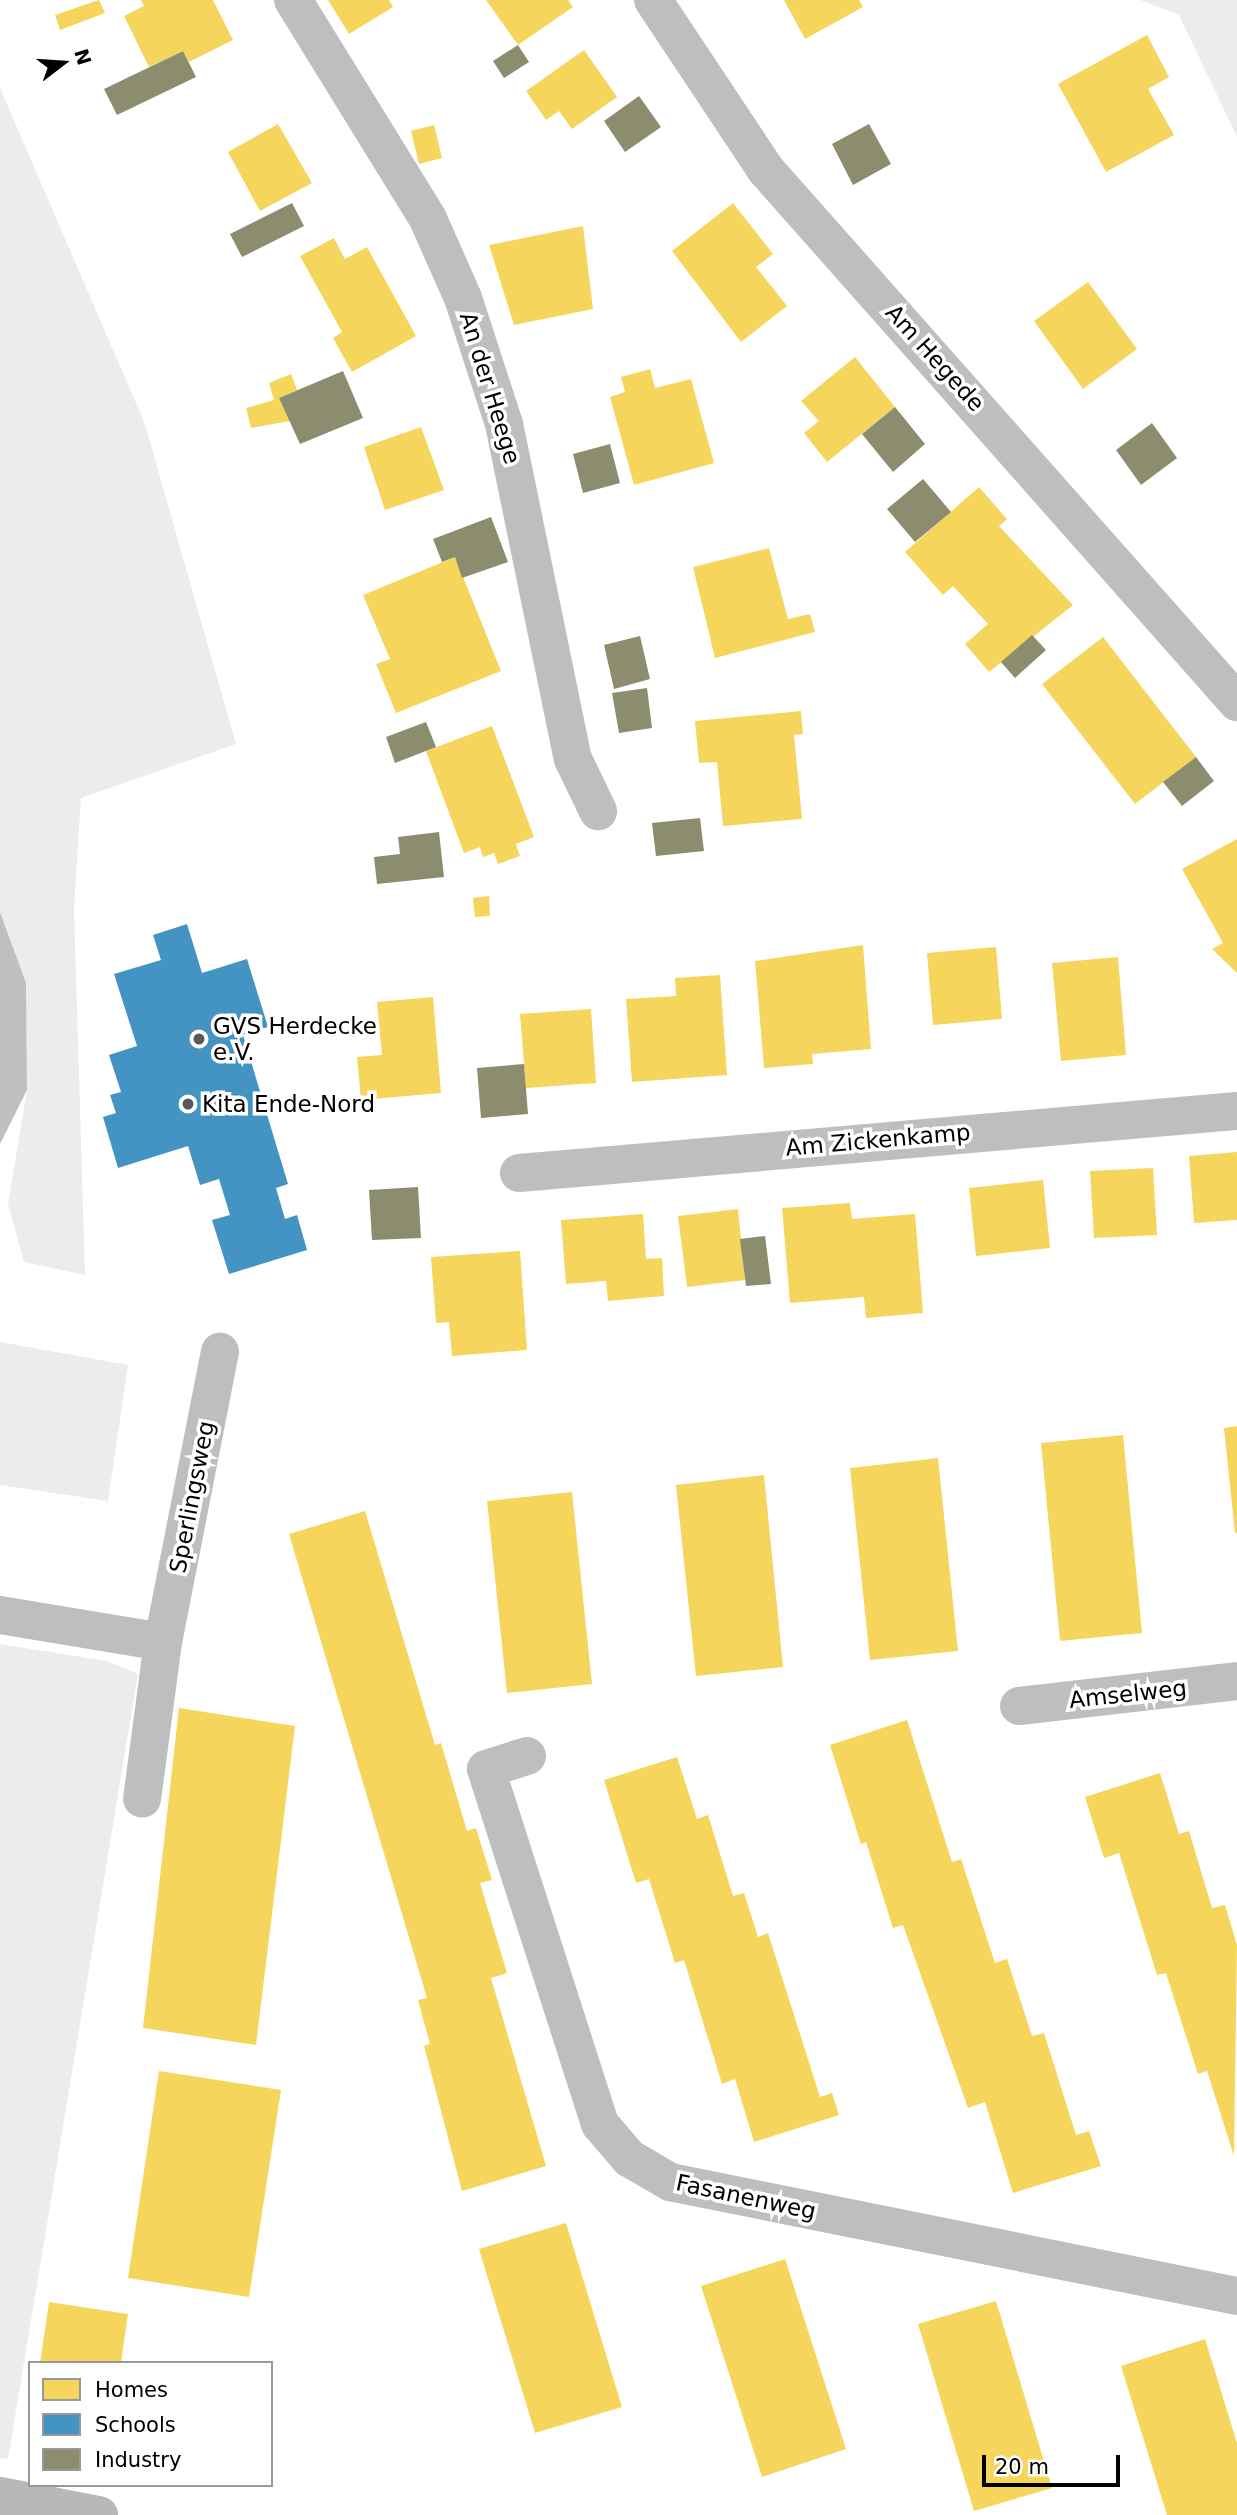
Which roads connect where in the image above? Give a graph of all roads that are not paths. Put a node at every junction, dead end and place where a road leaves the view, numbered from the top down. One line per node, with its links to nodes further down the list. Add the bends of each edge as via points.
1 (293, 0): 4 (street, An der Heege, via 428,219 463,298 507,437 573,759)
2 (653, 0): 3 (street, Am Hegede, via 766,170)
3 (1237, 702)
4 (598, 811)
5 (1237, 1111): 6 (street, Am Zickenkamp)
6 (519, 1173)
7 (220, 1352): 9 (street, Sperlingsweg)
8 (0, 1615): 9 (street)
9 (163, 1642): 13 (street, Sperlingsweg)
10 (1237, 1681): 11 (street, Amselweg)
11 (1019, 1706)
12 (527, 1756): 14 (street, Fasanenweg, via 486,1769 600,2124 629,2158 670,2182)
13 (142, 1799)
14 (1237, 2296)
15 (0, 2496): 16 (main road)
16 (100, 2515)

